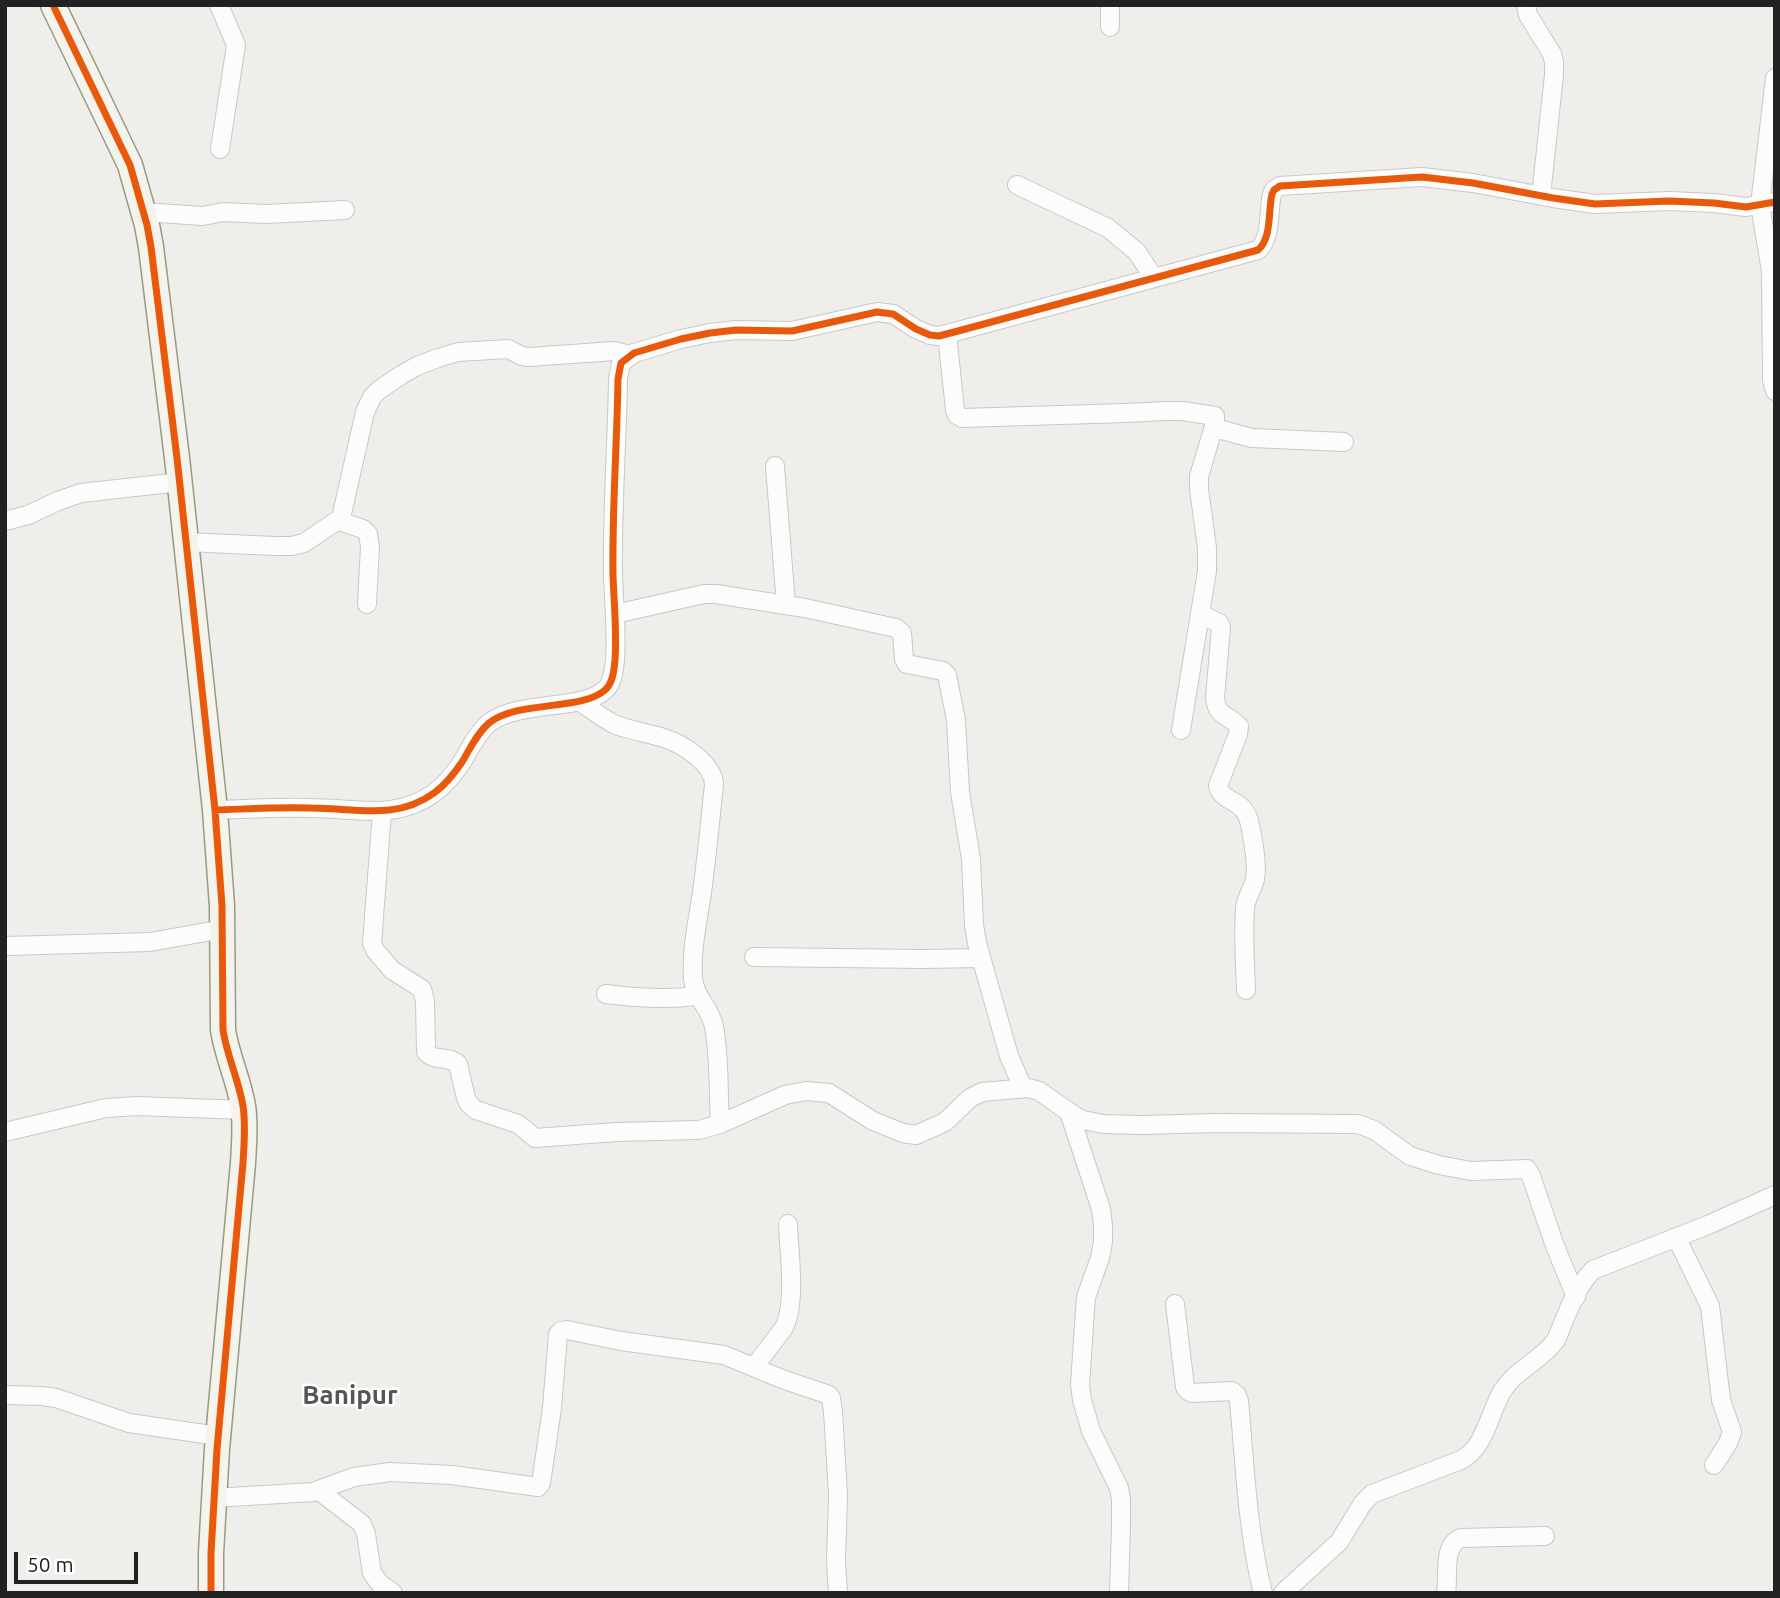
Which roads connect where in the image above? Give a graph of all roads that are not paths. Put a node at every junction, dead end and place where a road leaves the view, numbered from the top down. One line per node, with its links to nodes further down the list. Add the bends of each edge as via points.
1 (53, 5): 12 (street, via 130,166)
2 (219, 5): 7 (street, via 236,45)
3 (1110, 5): 5 (street)
4 (1527, 5): 9 (street, via 1554,62)
5 (1110, 27)
6 (1775, 78): 10 (street)
7 (220, 149)
8 (1017, 185): 13 (street, via 1108,228 1137,252)
9 (1541, 196): 10 (street, via 1595,204); 13 (street, via 1422,177 1280,186 1272,194 1266,238 1258,250)
10 (1767, 203): 16 (street)
11 (345, 210): 12 (street, via 203,216)
12 (144, 212): 20 (street)
13 (1154, 278): 14 (street)
14 (947, 334): 15 (street, via 924,334 893,314 877,312 792,331 710,333); 17 (street, via 955,410 962,418 1174,411 1215,416)
15 (630, 355): 22 (street, via 614,351 529,357 508,349 480,350 447,355 410,370 379,390 369,403); 26 (street, via 621,363 618,379)
16 (1775, 391)
17 (1214, 428): 18 (street, via 1252,438); 27 (street, via 1199,476 1208,560)
18 (1345, 442)
19 (775, 466): 25 (street)
20 (180, 482): 21 (street, via 81,493); 23 (street)
21 (5, 521)
22 (339, 521): 23 (street, via 298,545); 24 (street, via 368,534)
23 (186, 542): 30 (street)
24 (367, 604)
25 (786, 605): 26 (street, via 704,594); 35 (street, via 896,628 902,634 907,664 947,675 956,720 960,792)
26 (615, 614): 28 (street, via 610,685)
27 (1200, 614): 29 (street); 36 (street, via 1221,627 1215,702 1220,713 1239,726 1219,786 1223,796 1246,812 1252,838 1255,874 1246,900)
28 (579, 701): 31 (street, via 536,707 489,723 451,777 432,794 405,808); 38 (street, via 617,725 679,745 713,776 693,960)
29 (1181, 730)
30 (215, 810): 31 (street, via 294,807); 32 (street)
31 (382, 812): 42 (street, via 372,943 392,970 422,989 426,1052 458,1064 469,1104 542,1139 699,1130)
32 (223, 929): 33 (street, via 150,942); 40 (street, via 223,1030)
33 (5, 946)
34 (754, 957): 35 (street)
35 (981, 958): 39 (street)
36 (1246, 990)
37 (606, 994): 38 (street, via 660,999)
38 (697, 996): 42 (street, via 714,1027)
39 (1023, 1088): 41 (street, via 1039,1091); 42 (street, via 982,1092 945,1122 916,1135 873,1121 825,1092 785,1095)
40 (244, 1110): 43 (street, via 106,1108); 51 (street)
41 (1069, 1112): 47 (street, via 1094,1122 1124,1125 1358,1124 1410,1156 1439,1165 1471,1171 1525,1168); 59 (street, via 1103,1226 1100,1258 1086,1297 1080,1384 1091,1431 1119,1488)
42 (720, 1124)
43 (5, 1132)
44 (1775, 1195): 46 (street)
45 (788, 1224): 49 (street, via 789,1312 783,1329)
46 (1676, 1237): 47 (street, via 1593,1270); 52 (street, via 1710,1306 1720,1400 1732,1432)
47 (1576, 1297): 61 (street, via 1551,1348 1504,1388 1472,1454 1372,1493 1339,1542)
48 (1175, 1304): 60 (street, via 1185,1387 1192,1393 1232,1391 1239,1401 1249,1517)
49 (754, 1367): 53 (street, via 724,1355 561,1331 538,1487 390,1472); 58 (street, via 831,1398 838,1495)
50 (5, 1395): 51 (street, via 56,1398 129,1423)
51 (218, 1436): 54 (street)
52 (1714, 1465)
53 (318, 1490): 54 (street); 57 (street, via 362,1524 372,1573)
54 (214, 1498): 56 (street)
55 (1545, 1536): 62 (street, via 1456,1539 1450,1546)
56 (211, 1593)
57 (393, 1593)
58 (838, 1593)
59 (1119, 1593)
60 (1263, 1593)
61 (1283, 1593)
62 (1446, 1593)

